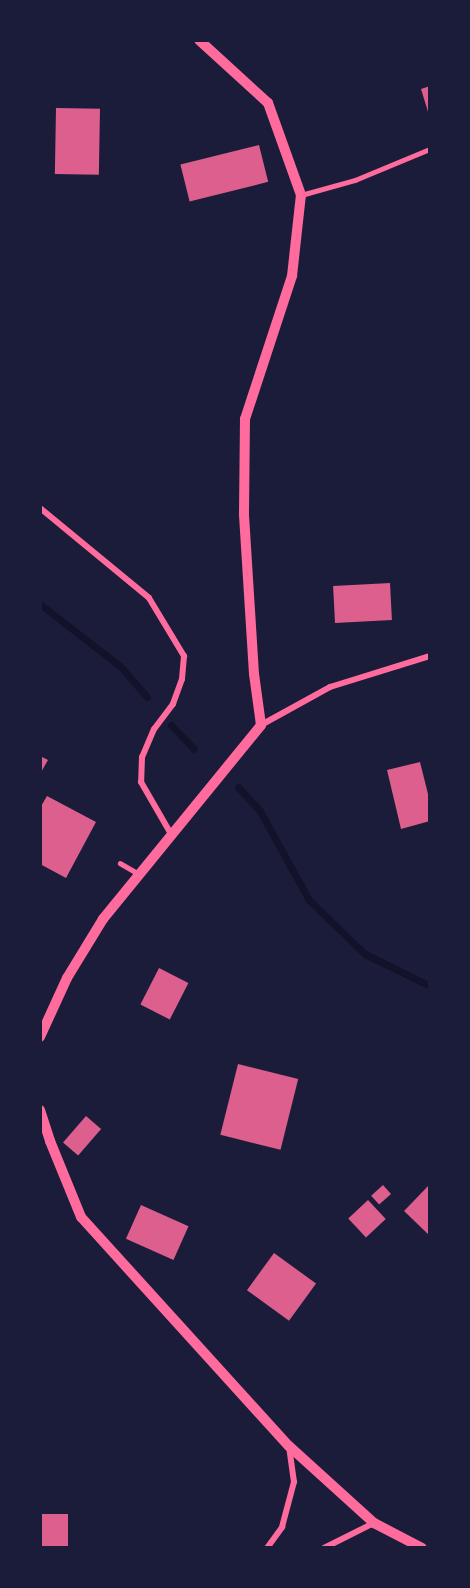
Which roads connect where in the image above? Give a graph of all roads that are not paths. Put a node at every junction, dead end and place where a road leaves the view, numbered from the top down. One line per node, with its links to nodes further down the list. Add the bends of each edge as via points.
1 (199, 40): 3 (street, via 268,103)
2 (429, 149): 3 (lane, via 355,180)
3 (301, 195): 6 (street, via 292,276 245,419 244,513)
4 (40, 508): 7 (street, via 149,598 184,656 182,679 173,704 154,729 142,757 141,782)
5 (429, 656): 6 (street, via 330,687)
6 (261, 725): 7 (street)
7 (171, 834): 9 (street)
8 (120, 863): 9 (lane)
9 (139, 874): 10 (street, via 85,948)
10 (40, 1037)
11 (40, 1110): 12 (street, via 81,1217)
12 (289, 1446): 13 (street); 14 (street, via 294,1482 282,1527)
13 (374, 1523): 15 (street); 16 (street)
14 (267, 1548)
15 (324, 1548)
16 (422, 1548)

